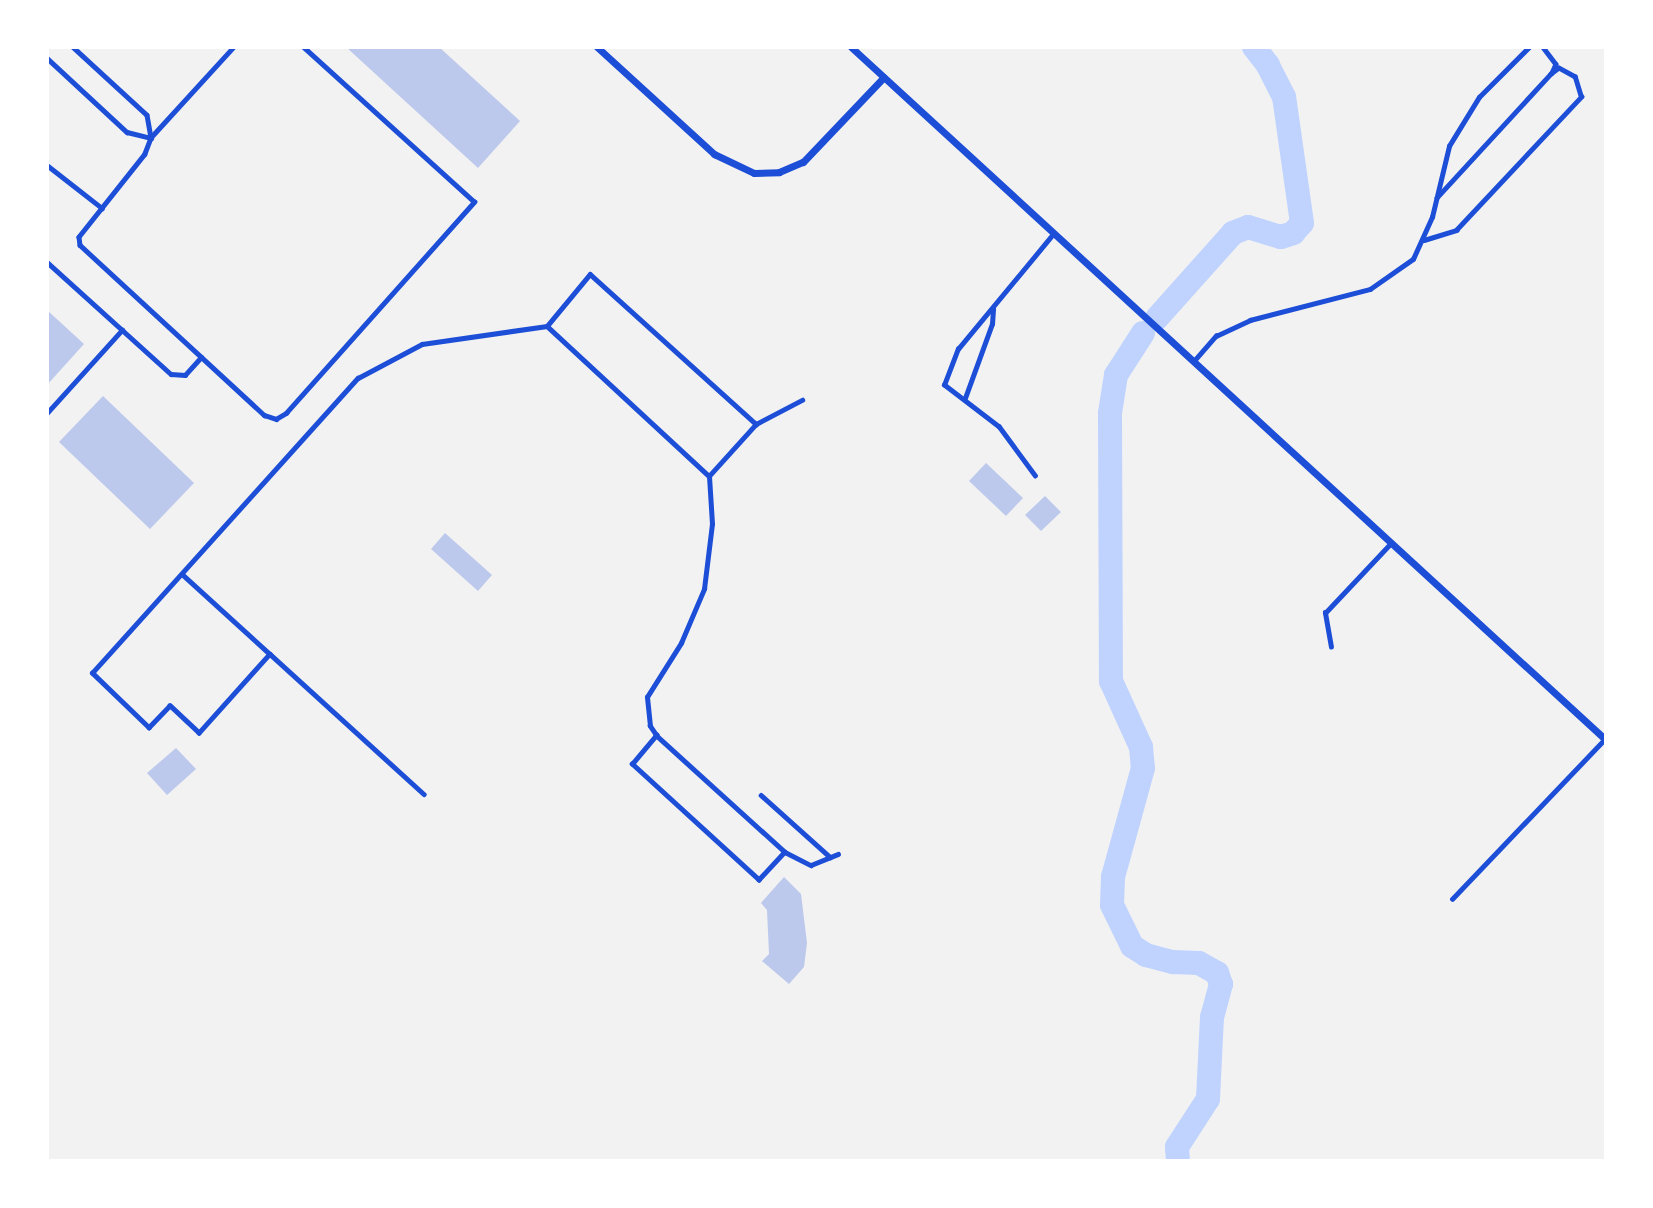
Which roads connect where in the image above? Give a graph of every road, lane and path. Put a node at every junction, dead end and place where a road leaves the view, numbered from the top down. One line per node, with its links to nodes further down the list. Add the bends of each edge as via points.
1 (73, 47): 11 (lane, via 147,115)
2 (234, 47): 11 (lane)
3 (303, 47): 21 (lane, via 474,202 276,419 264,415)
4 (597, 47): 10 (street, via 714,154 754,173 779,172 803,162)
5 (851, 47): 10 (street)
6 (1529, 47): 13 (lane, via 1479,97 1448,146)
7 (1542, 47): 9 (lane, via 1556,64)
8 (47, 58): 11 (lane, via 127,132)
9 (1551, 74): 13 (lane); 16 (lane, via 1559,68 1567,70 1580,85 1581,97 1455,230)
10 (884, 77): 15 (street)
11 (151, 138): 14 (lane, via 145,154)
12 (47, 165): 14 (lane)
13 (1436, 199): 16 (lane)
14 (102, 208): 21 (lane, via 79,237 80,245)
15 (1053, 234): 18 (lane); 22 (street)
16 (1424, 240): 22 (lane, via 1413,259 1370,289 1250,320 1216,336)
17 (47, 262): 20 (lane)
18 (993, 307): 23 (lane, via 992,324); 23 (lane, via 958,349 944,385)
19 (547, 326): 26 (lane, via 590,274); 27 (lane); 30 (lane, via 422,344 358,378)
20 (122, 330): 21 (lane, via 171,374 185,375); 25 (lane)
21 (201, 357)
22 (1192, 362): 29 (street)
23 (965, 398): 28 (lane, via 999,428)
24 (802, 400): 26 (lane)
25 (47, 413)
26 (756, 424): 27 (lane)
27 (709, 476): 33 (lane, via 712,524 704,589 681,643 647,697 650,726)
28 (1035, 476)
29 (1390, 544): 31 (lane, via 1325,613); 34 (street)
30 (182, 575): 32 (lane); 32 (lane, via 92,674 149,728 170,706 199,733)
31 (1331, 647)
32 (270, 654): 35 (lane)
33 (656, 735): 37 (lane); 37 (lane, via 632,764 759,880)
34 (1605, 740): 40 (lane)
35 (424, 794)
36 (761, 795): 39 (lane)
37 (785, 852): 39 (lane, via 811,865)
38 (838, 854): 39 (lane)
39 (830, 857)
40 (1452, 899)

